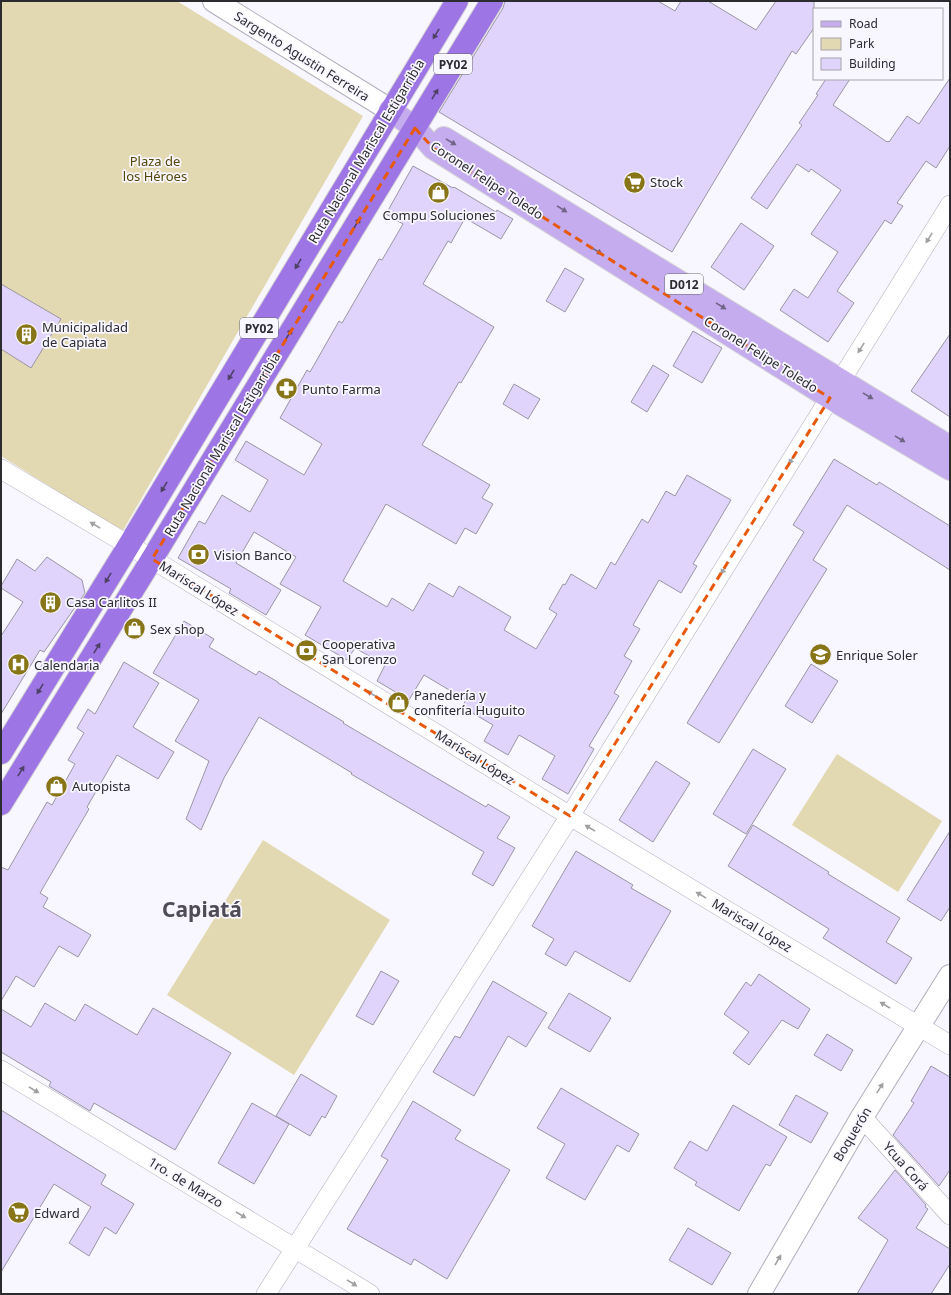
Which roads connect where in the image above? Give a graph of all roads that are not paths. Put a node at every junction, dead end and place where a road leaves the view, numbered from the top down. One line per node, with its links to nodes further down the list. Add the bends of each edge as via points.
1 (214, 1): 4 (street, Sargento Agustin Ferreira)
2 (457, 1): 4 (highway, Ruta Nacional Mariscal Estigarribia / PY02, one-way to 4)
3 (492, 1): 5 (highway, Ruta Nacional Mariscal Estigarribia / PY02, one-way to 3)
4 (390, 110): 5 (main road, Coronel Felipe Toledo); 11 (highway, Ruta Nacional Mariscal Estigarribia / PY02, one-way to 11)
5 (415, 128): 7 (main road, Coronel Felipe Toledo / D012, one-way to 7, via 442,136 455,144); 12 (highway, Ruta Nacional Mariscal Estigarribia / PY02, one-way to 5)
6 (950, 205): 7 (street, one-way to 7)
7 (836, 389): 8 (main road, Coronel Felipe Toledo / D012, one-way to 8); 10 (main road, Coronel Felipe Toledo / D012, one-way to 10); 15 (street, one-way to 15)
8 (950, 446)
9 (1, 469): 11 (street, Mariscal López, one-way to 9)
10 (950, 469)
11 (129, 545): 12 (street, Mariscal López); 13 (highway, Ruta Nacional Mariscal Estigarribia / PY02, one-way to 13)
12 (152, 559): 14 (highway, Ruta Nacional Mariscal Estigarribia / PY02, one-way to 12); 15 (street, Mariscal López, one-way to 12)
13 (1, 753)
14 (1, 804)
15 (570, 816): 17 (street, Mariscal López, one-way to 15); 22 (street)
16 (950, 976): 17 (street, Boquerón)
17 (918, 1025): 18 (street, Mariscal López); 20 (street, Boquerón, one-way to 17)
18 (950, 1045)
19 (1, 1070): 22 (street, 1ro. de Marzo, one-way to 22)
20 (862, 1117): 21 (street, Ycua Corá); 25 (street, Boquerón, one-way to 20)
21 (950, 1215)
22 (295, 1248): 23 (street); 24 (street, 1ro. de Marzo, one-way to 24)
23 (266, 1294)
24 (370, 1294)
25 (759, 1294)

